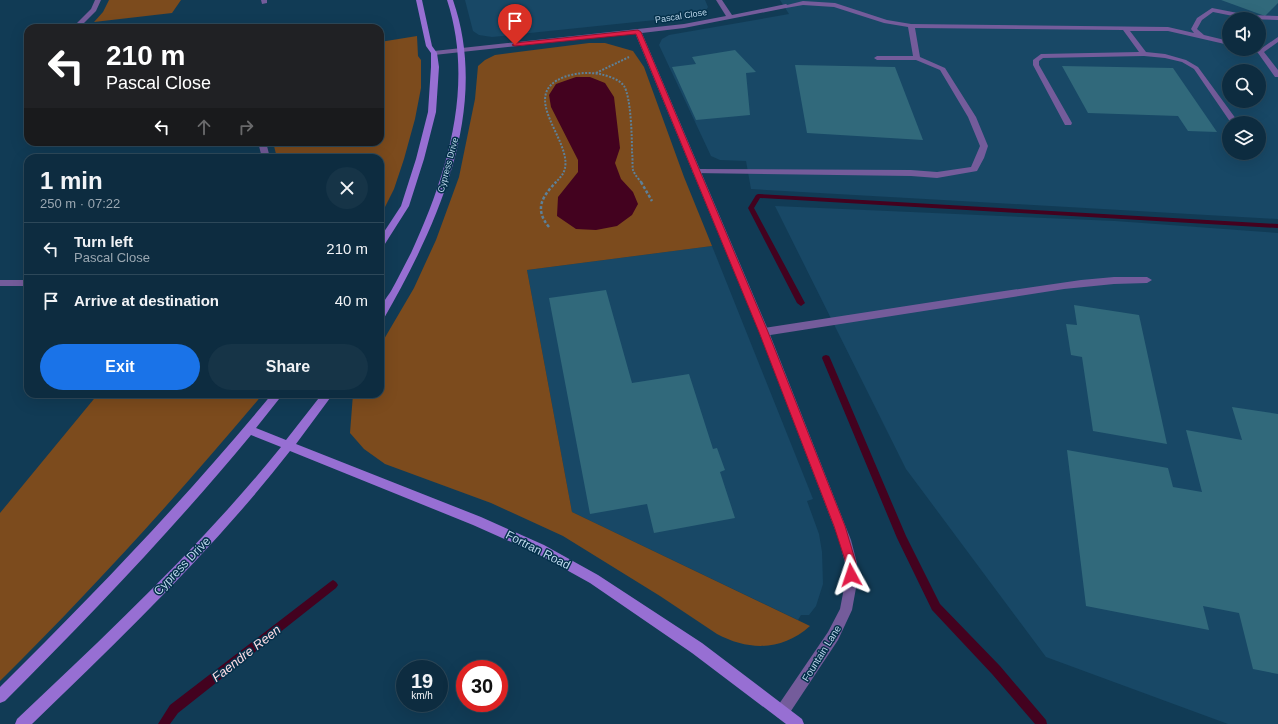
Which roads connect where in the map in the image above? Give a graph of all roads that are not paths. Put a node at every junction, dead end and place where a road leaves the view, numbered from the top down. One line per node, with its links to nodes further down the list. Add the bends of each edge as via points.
1 (98, 0): 9 (street, via 94,10)
2 (419, 0): 18 (street, via 429,46)
3 (450, 0): 17 (street, Cypress Drive)
4 (719, 0): 7 (street)
5 (819, 0): 6 (street)
6 (812, 3): 7 (street, Pascal Close); 10 (street, via 834,5 886,22)
7 (730, 17): 12 (street, Pascal Close)
8 (1278, 18): 13 (street, via 1248,17 1212,10 1198,18 1194,29)
9 (79, 24)
10 (912, 26): 11 (street); 22 (street)
11 (1125, 29): 13 (street, via 1168,29); 19 (street)
12 (638, 32): 17 (street, Pascal Close); 26 (street, Fountain Lane)
13 (1201, 36): 15 (street)
14 (1278, 39): 16 (street)
15 (1222, 41)
16 (1266, 48)
17 (460, 50): 18 (street, Pascal Close); 31 (street, Cypress Drive, via 460,111 453,156 429,223)
18 (434, 53): 27 (street, via 432,112 420,159 404,206)
19 (1144, 54): 24 (street, via 1184,61 1196,68); 25 (street, via 1040,56 1036,60 1036,65)
20 (1263, 56): 23 (street)
21 (877, 58): 22 (street)
22 (917, 58): 26 (street, via 943,69 972,117 984,146 974,169 937,175)
23 (1278, 75)
24 (1230, 116)
25 (1068, 123)
26 (696, 171): 32 (street, Fountain Lane)
27 (384, 238)
28 (1147, 280): 32 (street, via 1088,283)
29 (0, 283): 30 (street)
30 (24, 284)
31 (384, 311)
32 (764, 332): 38 (street, Fountain Lane, via 845,540 851,563 846,610 833,636)
33 (275, 398): 35 (street)
34 (325, 398): 36 (street, Cypress Drive)
35 (249, 430): 36 (street, Fortran Road); 37 (street, via 88,610)
36 (289, 446): 38 (street, Fortran Road, via 540,549 607,588 697,648); 39 (street, Cypress Drive, via 236,509 188,560)
37 (0, 696)
38 (782, 712): 40 (street, Fortran Road)
39 (22, 724)
40 (798, 724)

